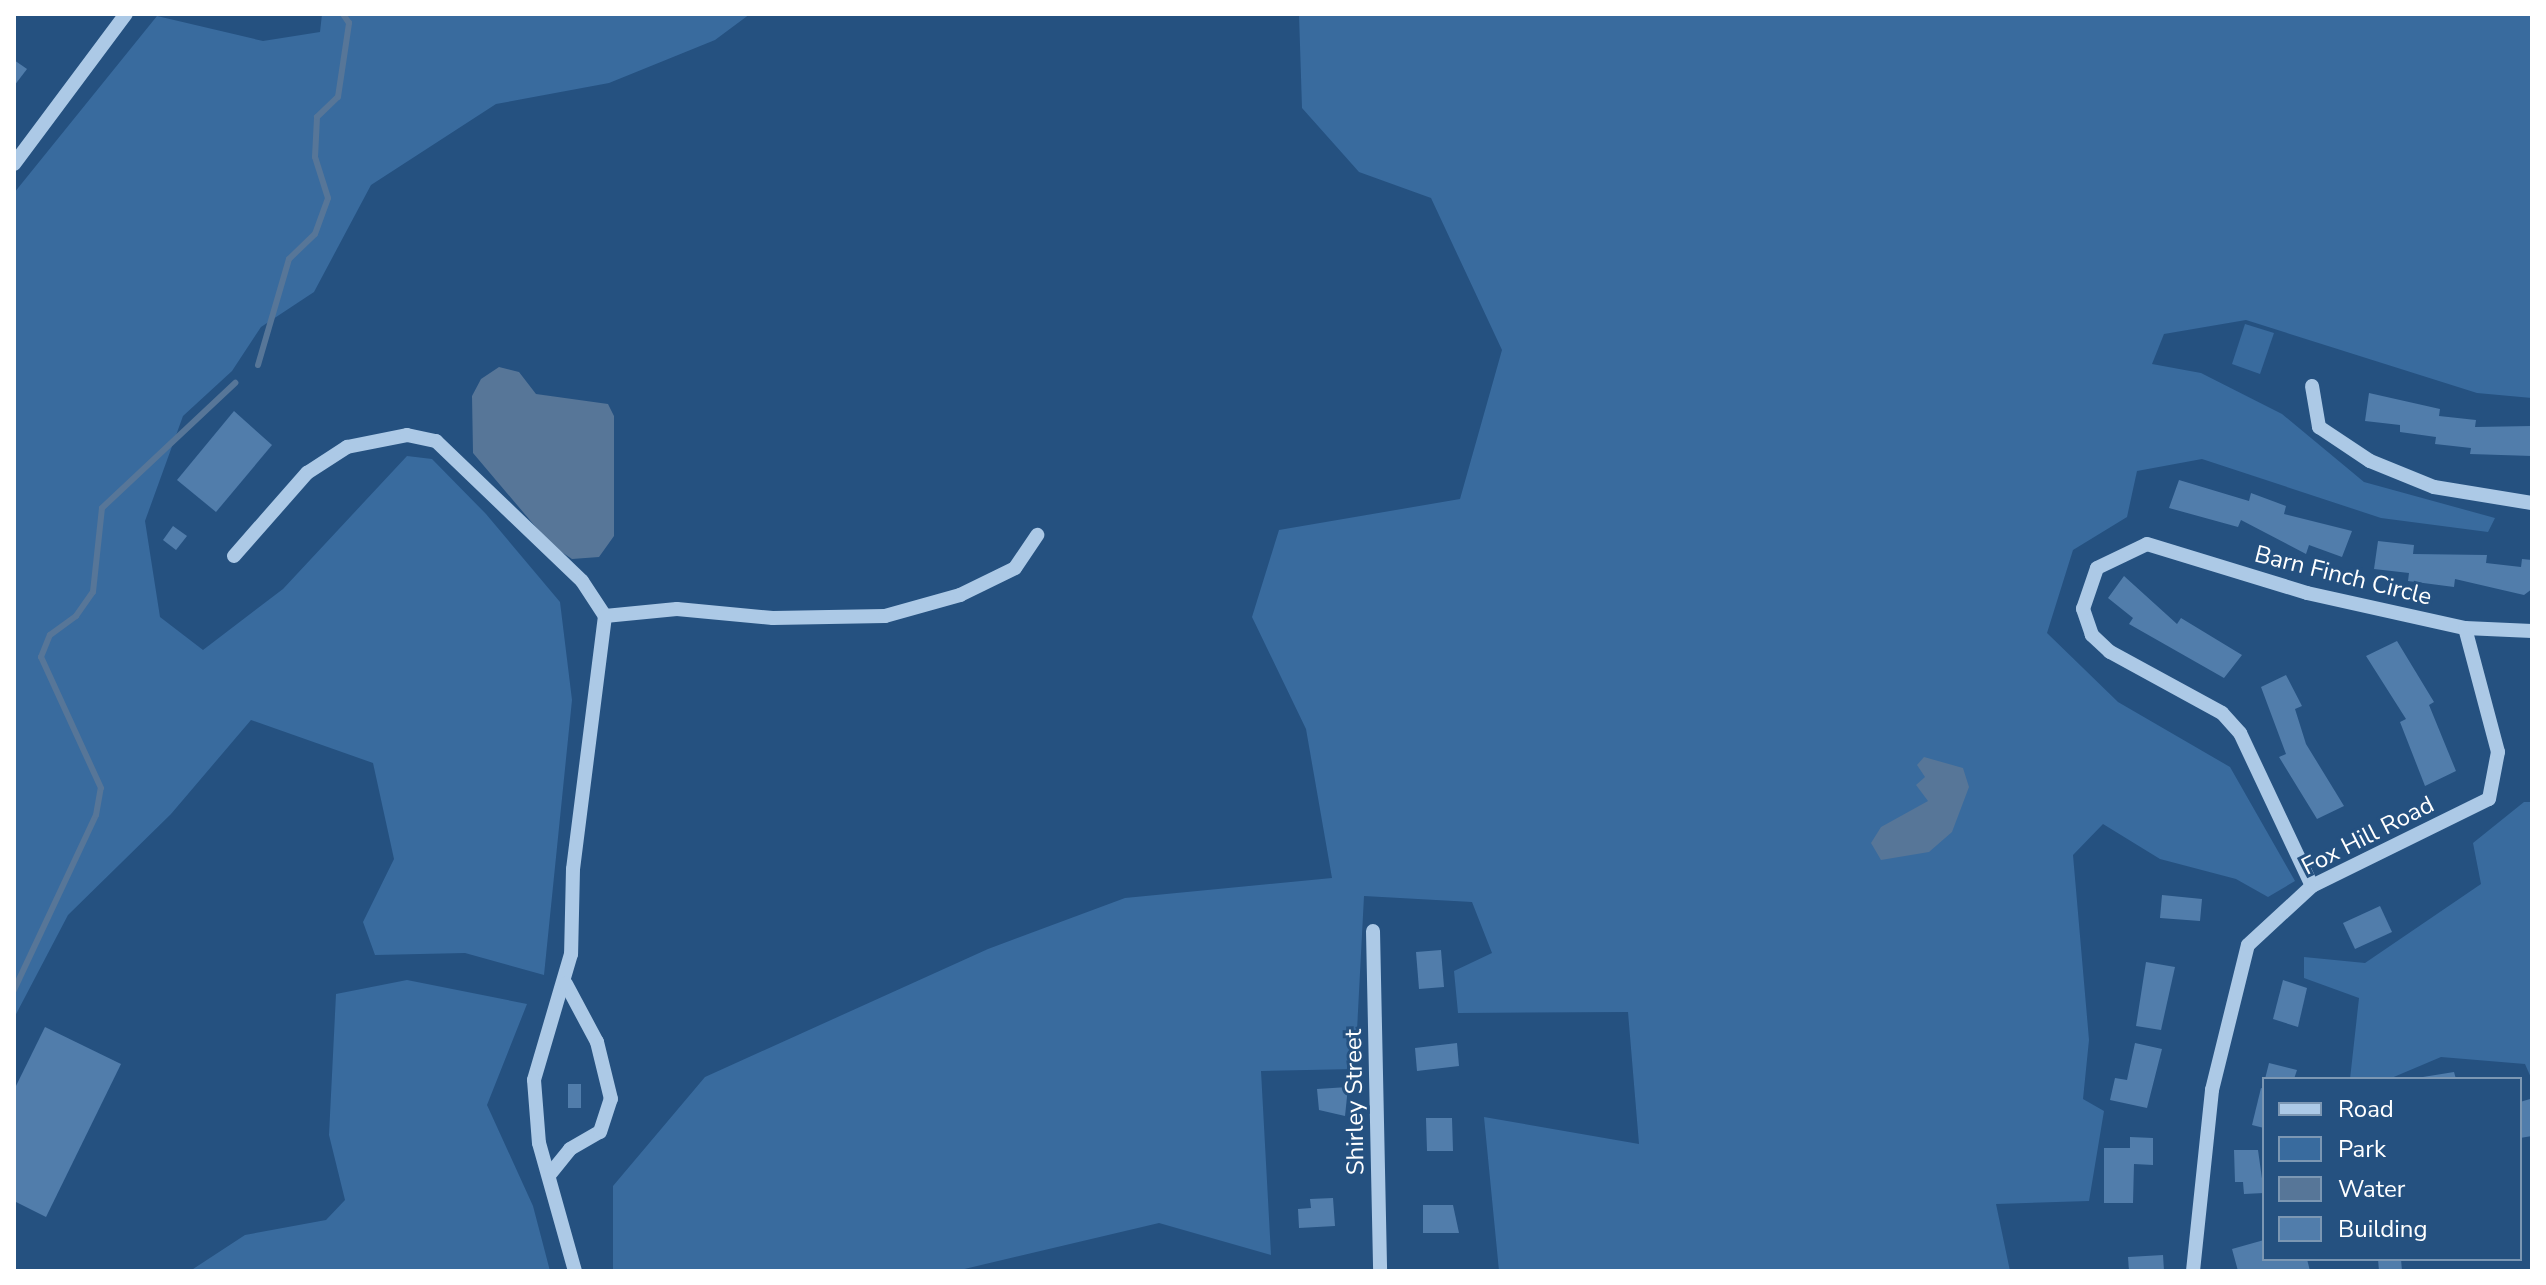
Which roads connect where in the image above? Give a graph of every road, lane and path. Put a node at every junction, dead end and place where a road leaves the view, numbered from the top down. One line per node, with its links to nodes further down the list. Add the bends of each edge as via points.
1 (126, 14): 2 (street)
2 (14, 164)
3 (2312, 386): 4 (street, via 2319,427 2370,461 2434,487)
4 (2532, 503)
5 (1037, 535): 7 (street, via 1015,568 960,595 885,616 773,618 677,609)
6 (234, 556): 7 (street, via 307,473 347,447 407,435 436,441 582,581)
7 (605, 616): 12 (street)
8 (2465, 628): 9 (street, Barn Finch Circle); 10 (street, Fox Hill Road, via 2498,752 2489,799); 10 (street, Barn Finch Circle, via 2307,593 2147,544 2097,568 2083,609 2092,635 2110,652 2222,713 2240,733)
9 (2532, 631)
10 (2312, 886): 16 (street, Fox Hill Road, via 2248,945 2212,1090)
11 (1373, 931): 15 (street, Shirley Street)
12 (566, 984): 13 (street, via 534,1080); 13 (street, via 597,1042 611,1099 600,1132 570,1149)
13 (550, 1174): 14 (street)
14 (575, 1271)
15 (1380, 1271)
16 (2193, 1271)

